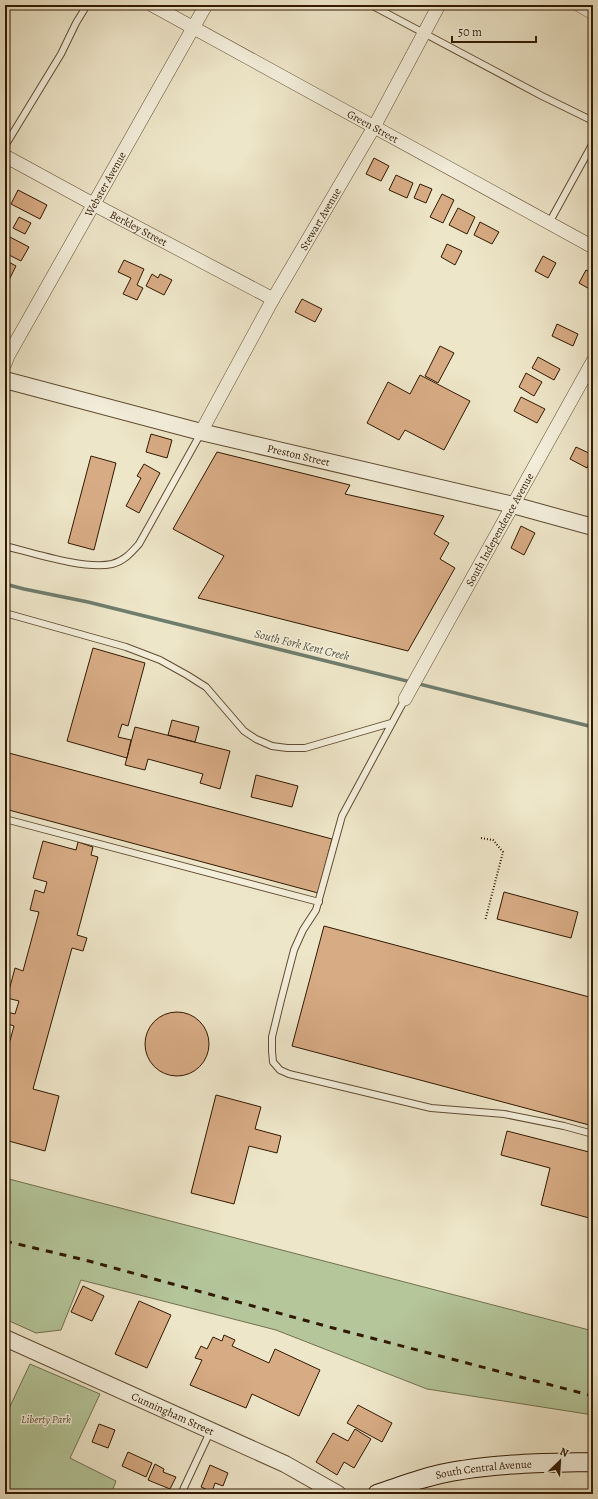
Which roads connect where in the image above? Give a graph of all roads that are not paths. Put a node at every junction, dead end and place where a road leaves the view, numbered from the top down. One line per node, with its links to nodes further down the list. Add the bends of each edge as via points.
1 (87, 5): 13 (lane, via 61,54)
2 (152, 5): 8 (street, Green Street)
3 (206, 5): 8 (street, Webster Avenue)
4 (371, 5): 9 (lane)
5 (439, 5): 9 (street, Stewart Avenue)
6 (579, 5): 7 (street)
7 (593, 13)
8 (194, 28): 11 (street, Green Street); 15 (street, Webster Avenue)
9 (424, 34): 10 (lane); 11 (street, Stewart Avenue)
10 (593, 120)
11 (374, 127): 16 (street, Green Street); 18 (street, Stewart Avenue)
12 (593, 144): 16 (lane)
13 (5, 146)
14 (5, 156): 15 (street, Berkley Street)
15 (93, 204): 18 (street, Berkley Street); 20 (street, Webster Avenue)
16 (548, 223): 17 (street, Green Street)
17 (593, 247)
18 (273, 299): 22 (street, Stewart Avenue)
19 (593, 361): 23 (street, South Independence Avenue)
20 (5, 364)
21 (5, 380): 22 (street, Preston Street)
22 (201, 432): 23 (street, Preston Street); 25 (lane, via 139,544 128,556 98,566)
23 (513, 504): 24 (street, Preston Street); 27 (street, South Independence Avenue)
24 (593, 527)
25 (5, 546)
26 (5, 613): 28 (lane, via 126,647 160,660 206,687 244,731 272,746 305,748)
27 (405, 699): 28 (lane)
28 (391, 723): 30 (lane, via 342,816)
29 (5, 819): 30 (lane)
30 (319, 902): 31 (lane, via 298,941 280,1000 272,1037 273,1062 280,1070 431,1108 504,1114)
31 (593, 1134)
32 (5, 1338): 33 (street, Cunningham Street)
33 (211, 1431): 35 (lane); 36 (street, Cunningham Street, via 286,1464)
34 (593, 1462): 37 (main road, South Central Avenue, via 505,1465 461,1470 413,1481)
35 (181, 1494)
36 (338, 1494)
37 (377, 1494)

